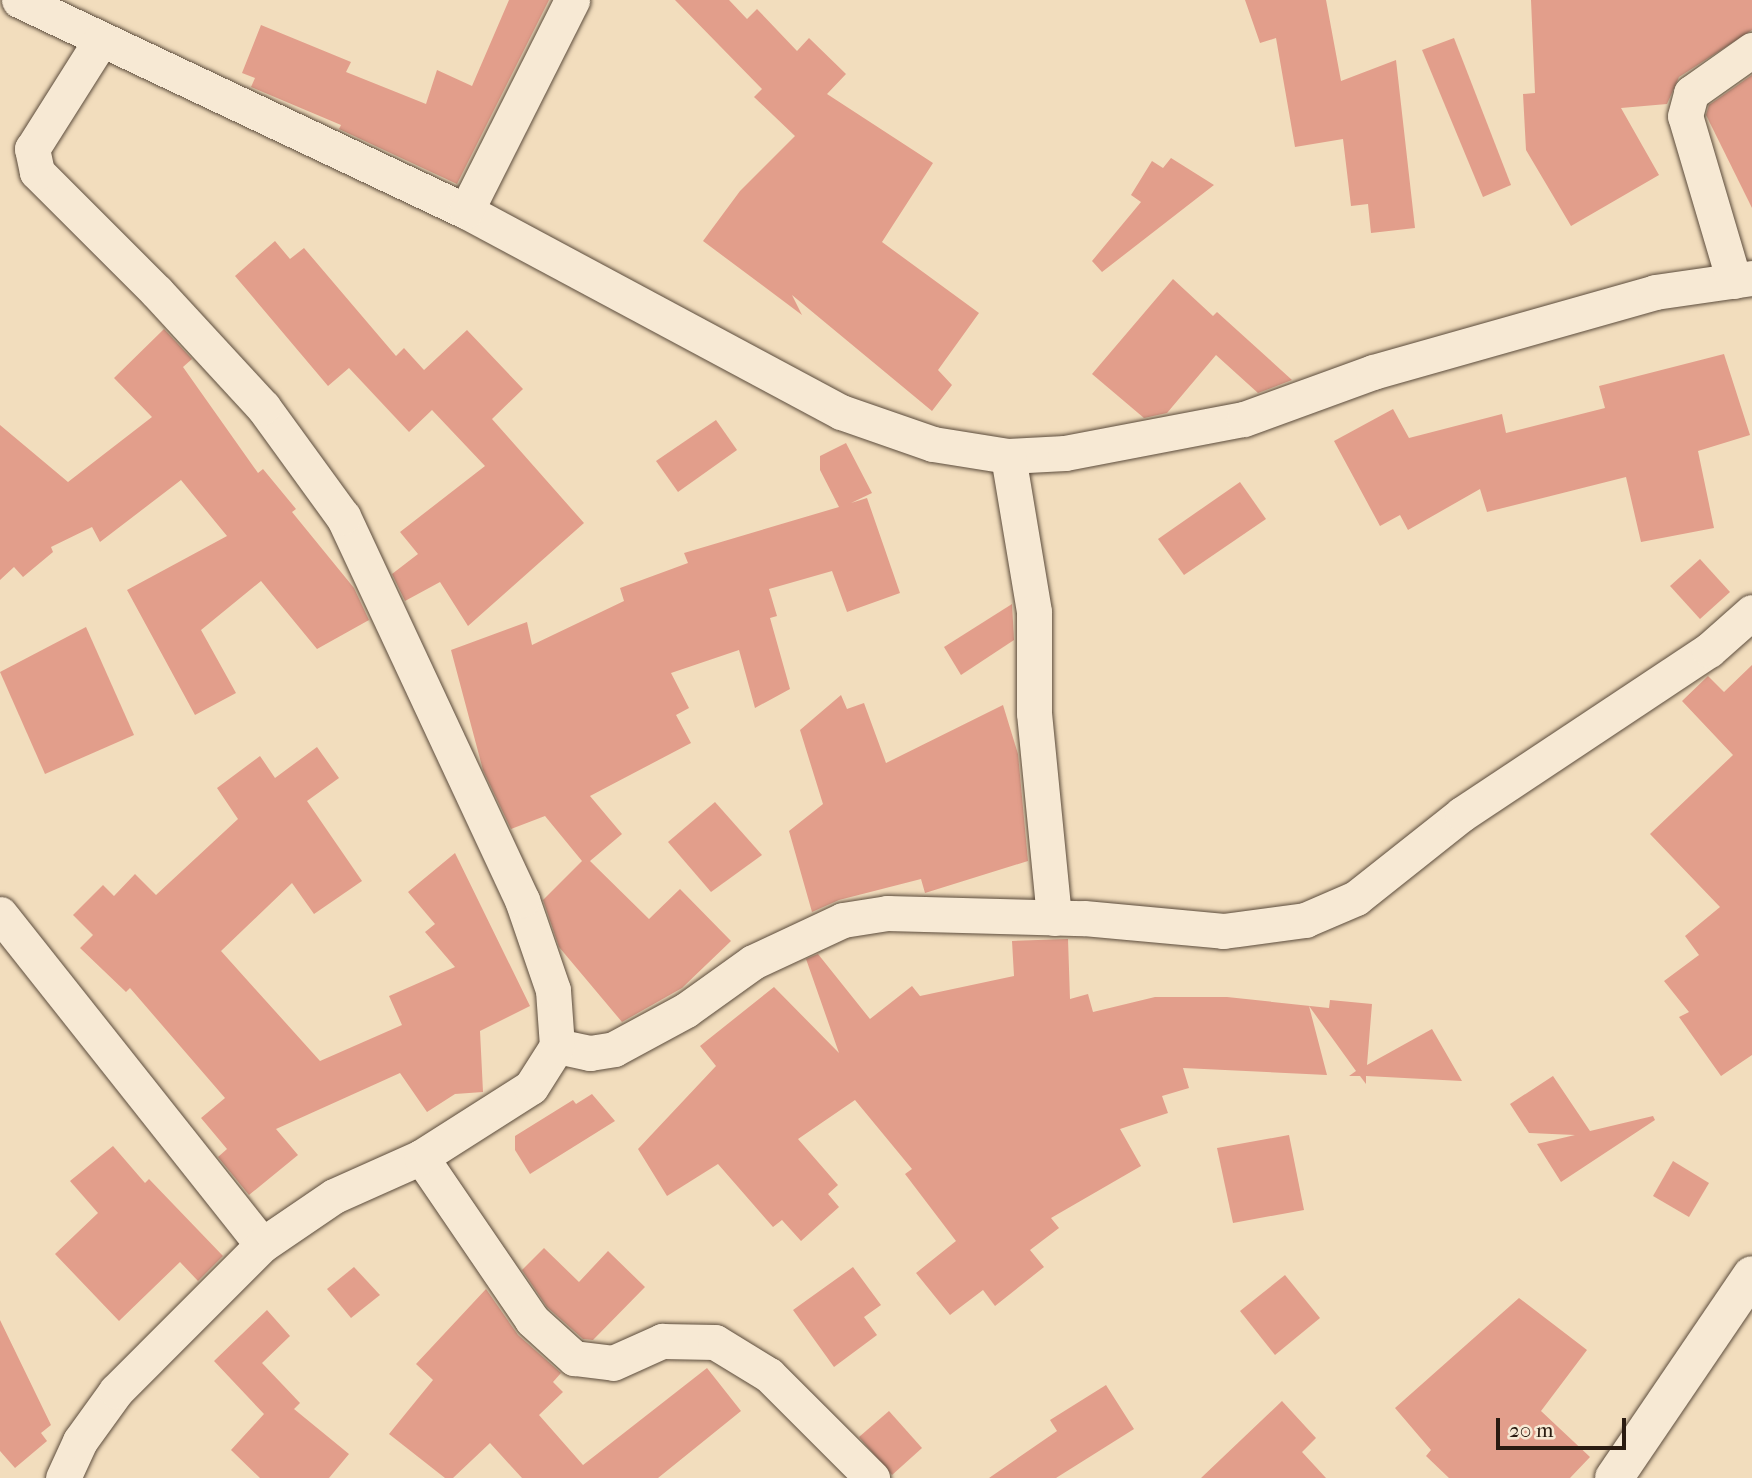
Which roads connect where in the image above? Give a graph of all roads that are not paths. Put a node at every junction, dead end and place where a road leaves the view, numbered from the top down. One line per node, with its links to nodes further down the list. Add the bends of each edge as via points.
1 (19, 0): 3 (street)
2 (572, 0): 5 (street)
3 (102, 40): 5 (street); 11 (street, via 32,149 37,172 263,407 343,517 522,900 553,990)
4 (1752, 50): 6 (street, via 1691,93 1685,116)
5 (466, 211): 7 (street, via 841,412 933,444)
6 (1743, 280): 7 (street, via 1654,292 1413,360 1244,419 1065,453)
7 (1008, 456): 10 (street, via 1034,612 1034,713)
8 (1752, 612): 10 (street, via 1709,650 1462,814 1356,898 1304,920 1223,931)
9 (0, 914): 13 (street)
10 (1054, 918): 11 (street, via 887,913 843,920 753,962 686,1010 614,1049 590,1053)
11 (557, 1046): 12 (street, via 531,1087)
12 (421, 1157): 13 (street, via 334,1196); 16 (street, via 532,1320 573,1358 613,1363 662,1341 715,1342 769,1374)
13 (262, 1245): 15 (street, via 116,1391 79,1441)
14 (1752, 1275): 17 (street)
15 (62, 1478)
16 (872, 1478)
17 (1614, 1478)

